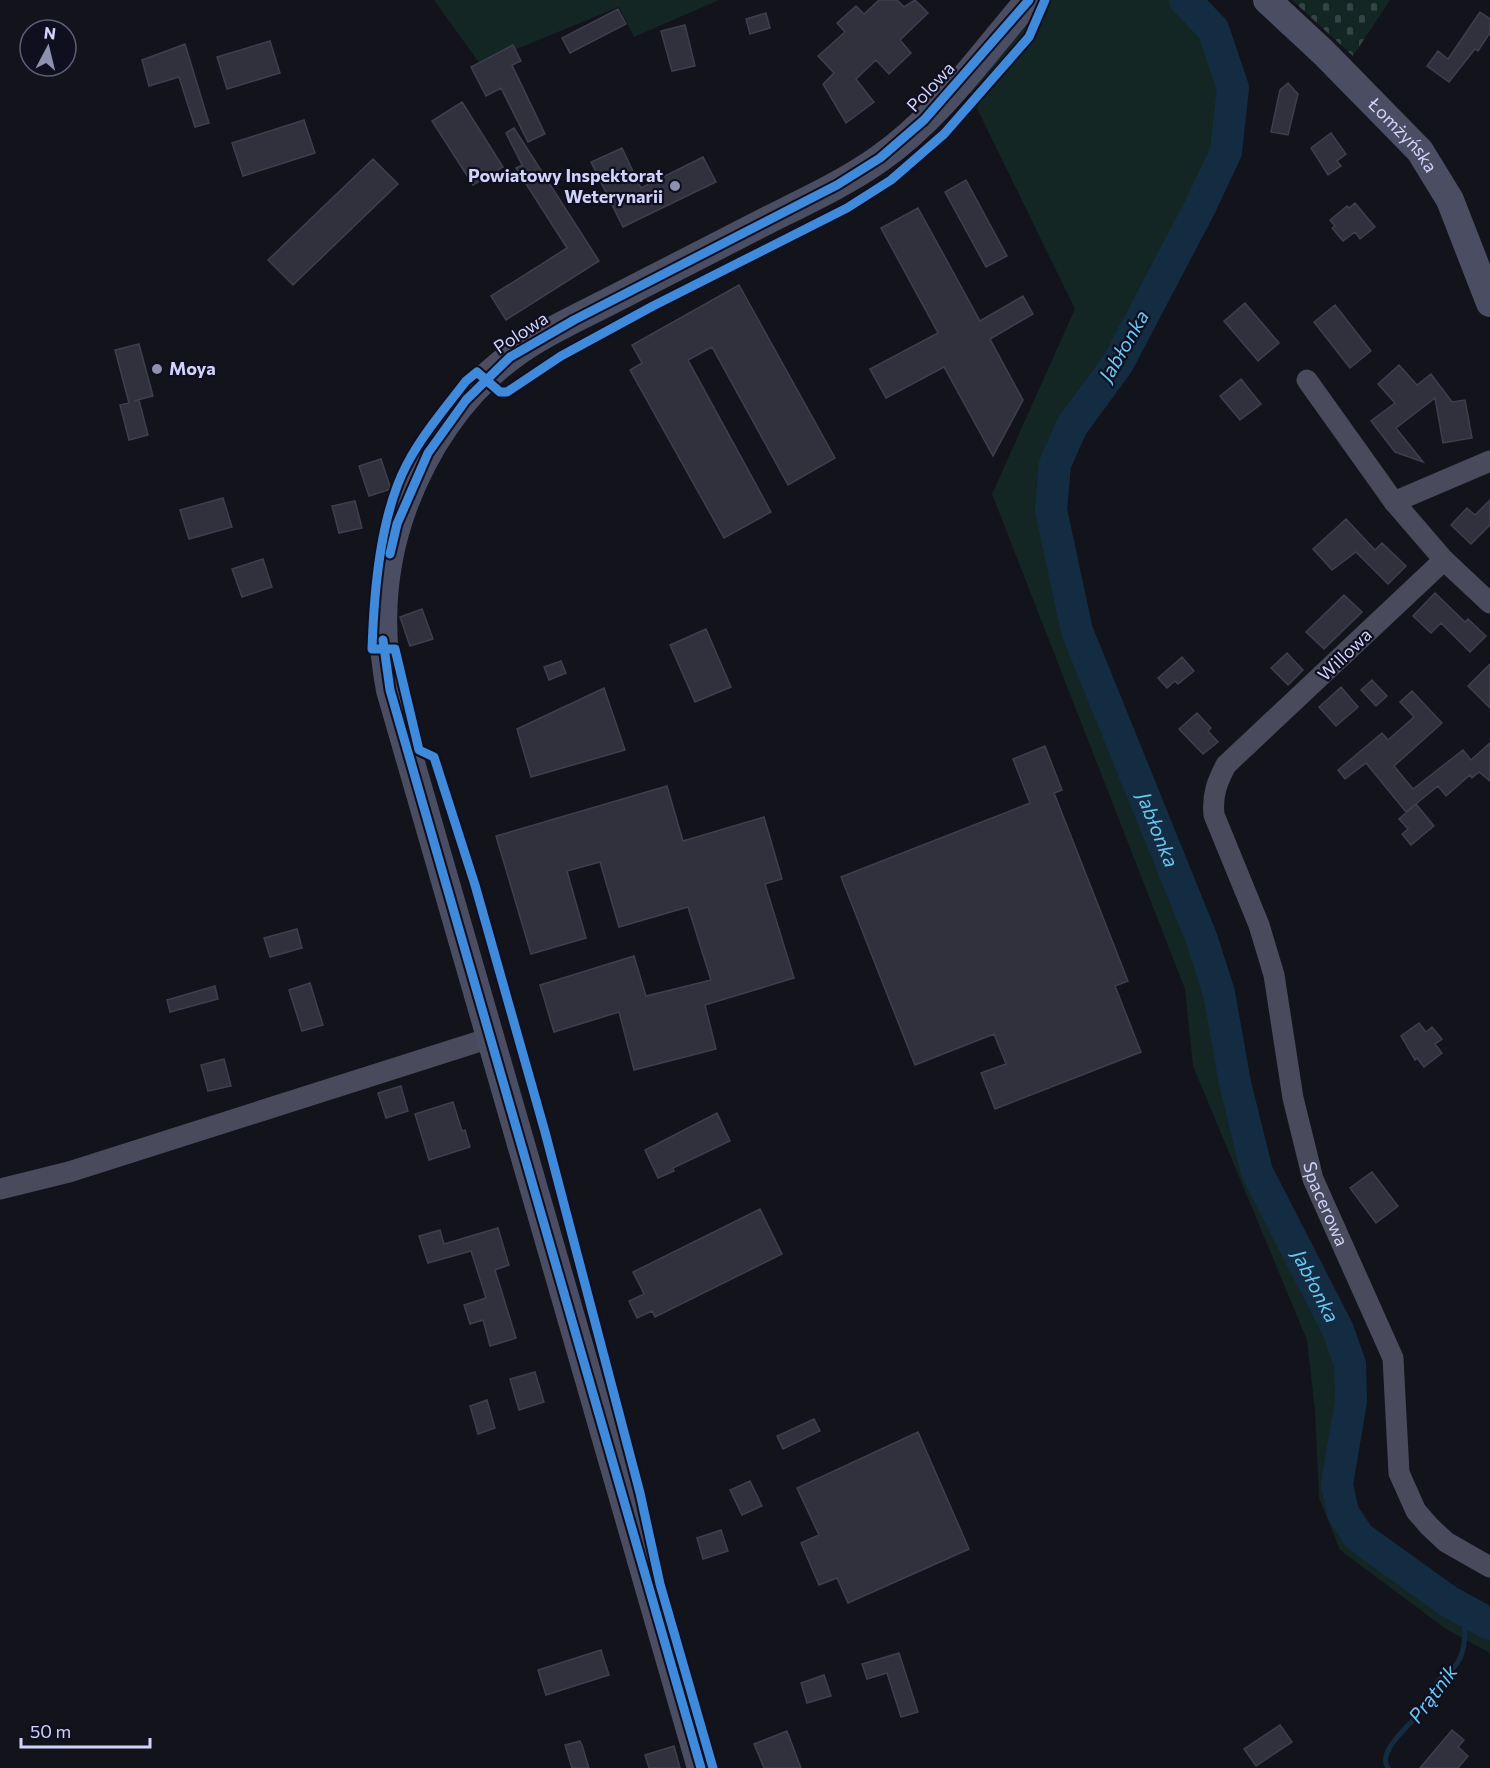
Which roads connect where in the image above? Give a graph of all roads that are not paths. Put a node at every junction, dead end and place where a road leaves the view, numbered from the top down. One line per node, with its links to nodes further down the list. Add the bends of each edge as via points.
1 (1029, 0): 10 (street, Polowa, via 924,120 880,158 510,357 466,399 428,453 397,524 386,575 383,649 390,690)
2 (1267, 0): 3 (street, Łomżyńska, via 1420,150 1450,200)
3 (1490, 303)
4 (1307, 380): 6 (street)
5 (1490, 460): 6 (street)
6 (1394, 502): 7 (street)
7 (1444, 560): 8 (street); 9 (street, Willowa, via 1226,765 1216,783)
8 (1490, 603)
9 (1213, 801): 12 (street, Spacerowa, via 1214,815 1260,925 1274,975 1293,1098 1314,1179 1393,1358 1399,1473 1416,1511 1429,1526 1446,1542)
10 (490, 1038): 11 (street, via 69,1172); 13 (street, Polowa)
11 (0, 1189)
12 (1490, 1567)
13 (701, 1768)

